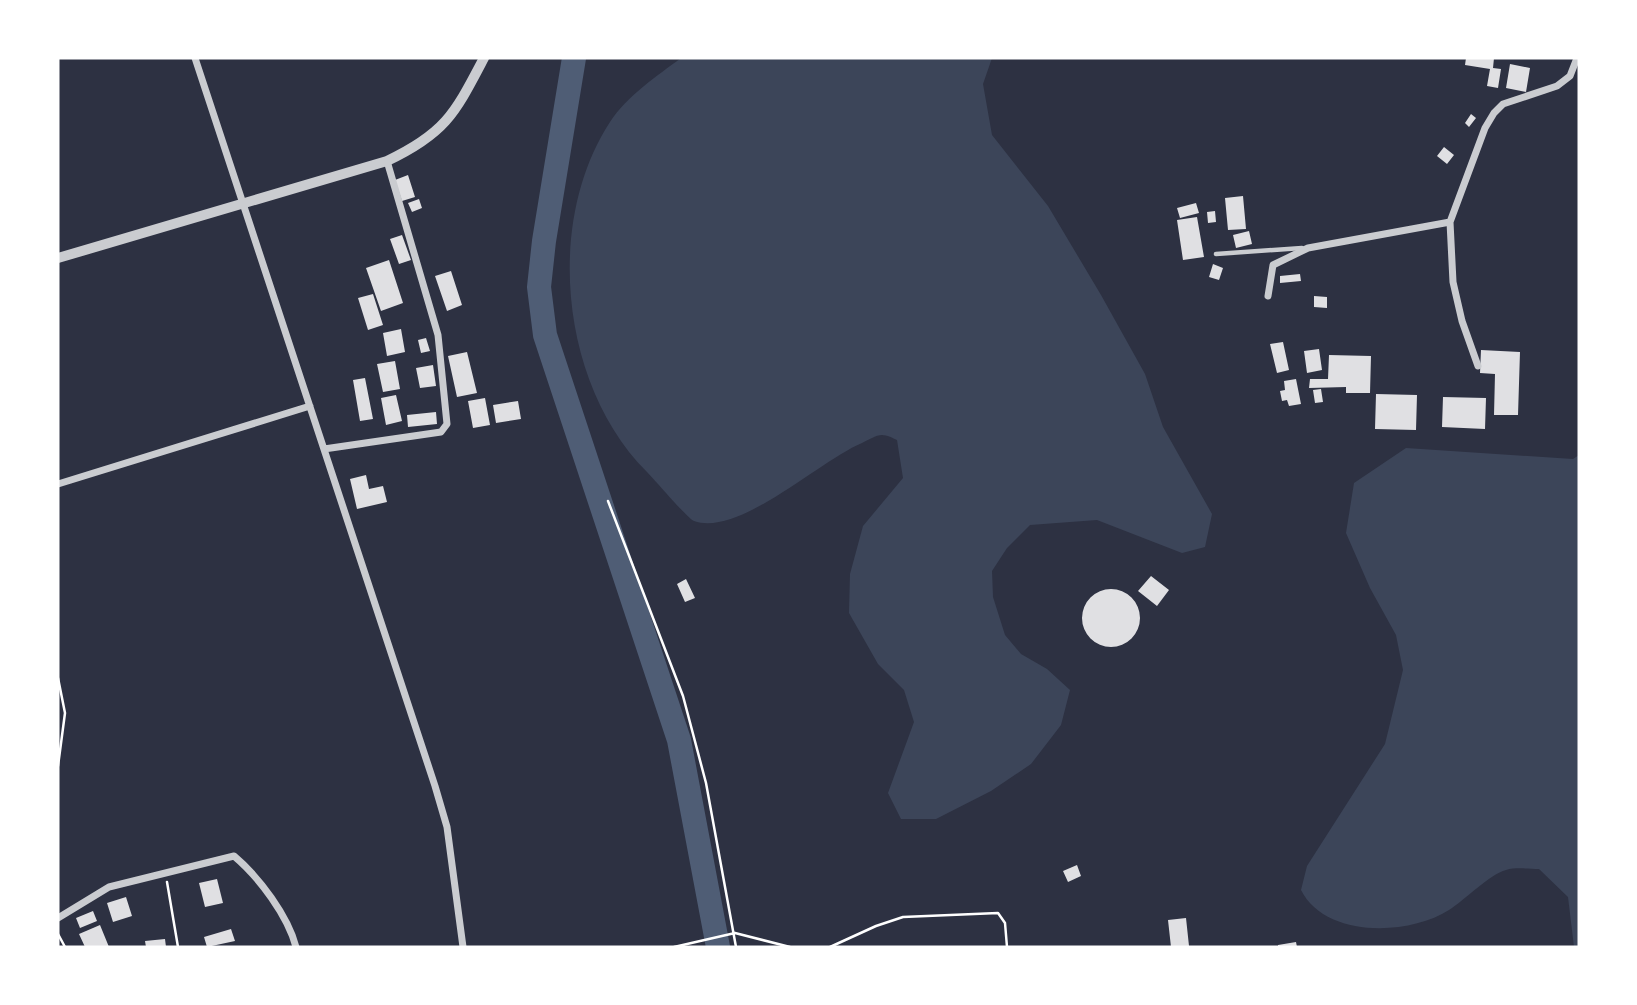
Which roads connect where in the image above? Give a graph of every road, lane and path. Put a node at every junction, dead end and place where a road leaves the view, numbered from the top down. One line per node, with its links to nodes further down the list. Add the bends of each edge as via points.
1 (195, 58): 5 (street)
2 (484, 58): 4 (street, via 445,124 420,145)
3 (1577, 58): 6 (street, via 1570,76 1557,86 1503,104 1494,113)
4 (387, 161): 5 (street); 13 (street, via 436,322 447,424 441,432)
5 (243, 204): 9 (street); 12 (street)
6 (1450, 222): 7 (street); 11 (street, via 1453,282)
7 (1308, 248): 8 (lane); 10 (street, via 1273,265)
8 (1216, 254)
9 (58, 258)
10 (1268, 296)
11 (1478, 366)
12 (310, 407): 13 (street); 14 (street)
13 (324, 449): 25 (street, via 447,827)
14 (58, 484)
15 (608, 501): 20 (path, via 683,696 706,783)
16 (58, 678): 17 (path, via 65,713)
17 (58, 766)
18 (165, 873): 19 (street, via 109,887); 23 (path); 24 (street, via 234,856 257,881 292,933)
19 (58, 918)
20 (735, 933): 26 (path); 27 (path); 28 (path)
21 (58, 934): 22 (path)
22 (65, 947)
23 (178, 947)
24 (296, 947)
25 (463, 947)
26 (674, 947)
27 (736, 947)
28 (790, 947)
29 (830, 947): 30 (path, via 903,917 998,914)
30 (1007, 947)

